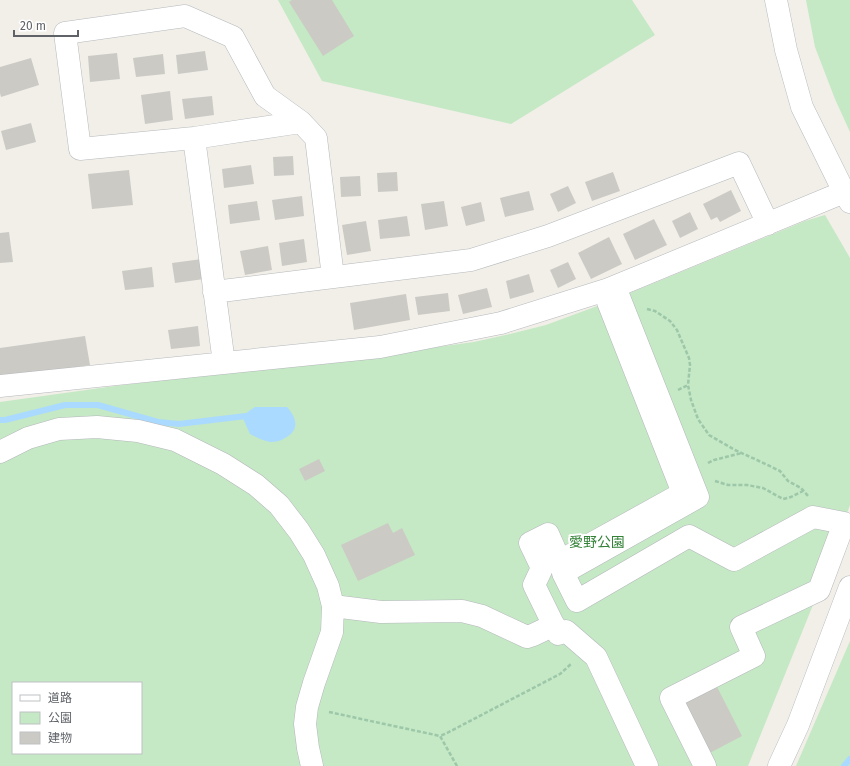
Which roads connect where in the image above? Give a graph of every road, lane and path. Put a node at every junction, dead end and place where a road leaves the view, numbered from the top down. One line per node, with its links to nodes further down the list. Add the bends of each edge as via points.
1 (776, 0): 4 (street, via 786,50 802,107)
2 (301, 122): 3 (street); 3 (street, via 265,96 233,37 185,16 65,33 80,149); 6 (street, via 316,138)
3 (194, 138): 7 (street)
4 (847, 197): 5 (street)
5 (768, 224): 6 (street, via 739,163 548,236 471,260); 9 (street, via 609,289 501,322 380,347)
6 (333, 277): 7 (street)
7 (214, 292): 9 (street)
8 (623, 308): 12 (path, via 637,307 655,311 678,330 689,358 688,385 698,419 709,434); 13 (street); 18 (street, via 619,297 608,302 683,493 560,561 548,534 530,543 542,568 534,586)
9 (224, 363): 10 (street)
10 (0, 386)
11 (0, 452): 17 (street, via 28,438 59,430 97,428 138,431 175,440 256,485 279,505 314,555 328,586)
12 (742, 453): 13 (path, via 707,463); 14 (path, via 780,472)
13 (695, 477): 14 (path, via 728,485 763,488 783,499); 15 (street, via 698,497 563,573 577,601 689,536 734,560 813,517)
14 (803, 491): 15 (path, via 809,497)
15 (817, 518): 25 (street, via 844,523 819,590 741,628 754,656 671,698)
16 (850, 587): 26 (street, via 798,725)
17 (333, 606): 18 (street, via 381,612 462,611 482,616 527,637); 20 (street, via 332,632)
18 (554, 624): 19 (street, via 558,634 566,631)
19 (587, 649): 21 (path, via 560,674); 24 (street, via 596,657)
20 (307, 707): 21 (path); 22 (street, via 305,724)
21 (440, 736): 23 (path)
22 (312, 766)
23 (457, 766)
24 (647, 766)
25 (705, 766)
26 (779, 766)

